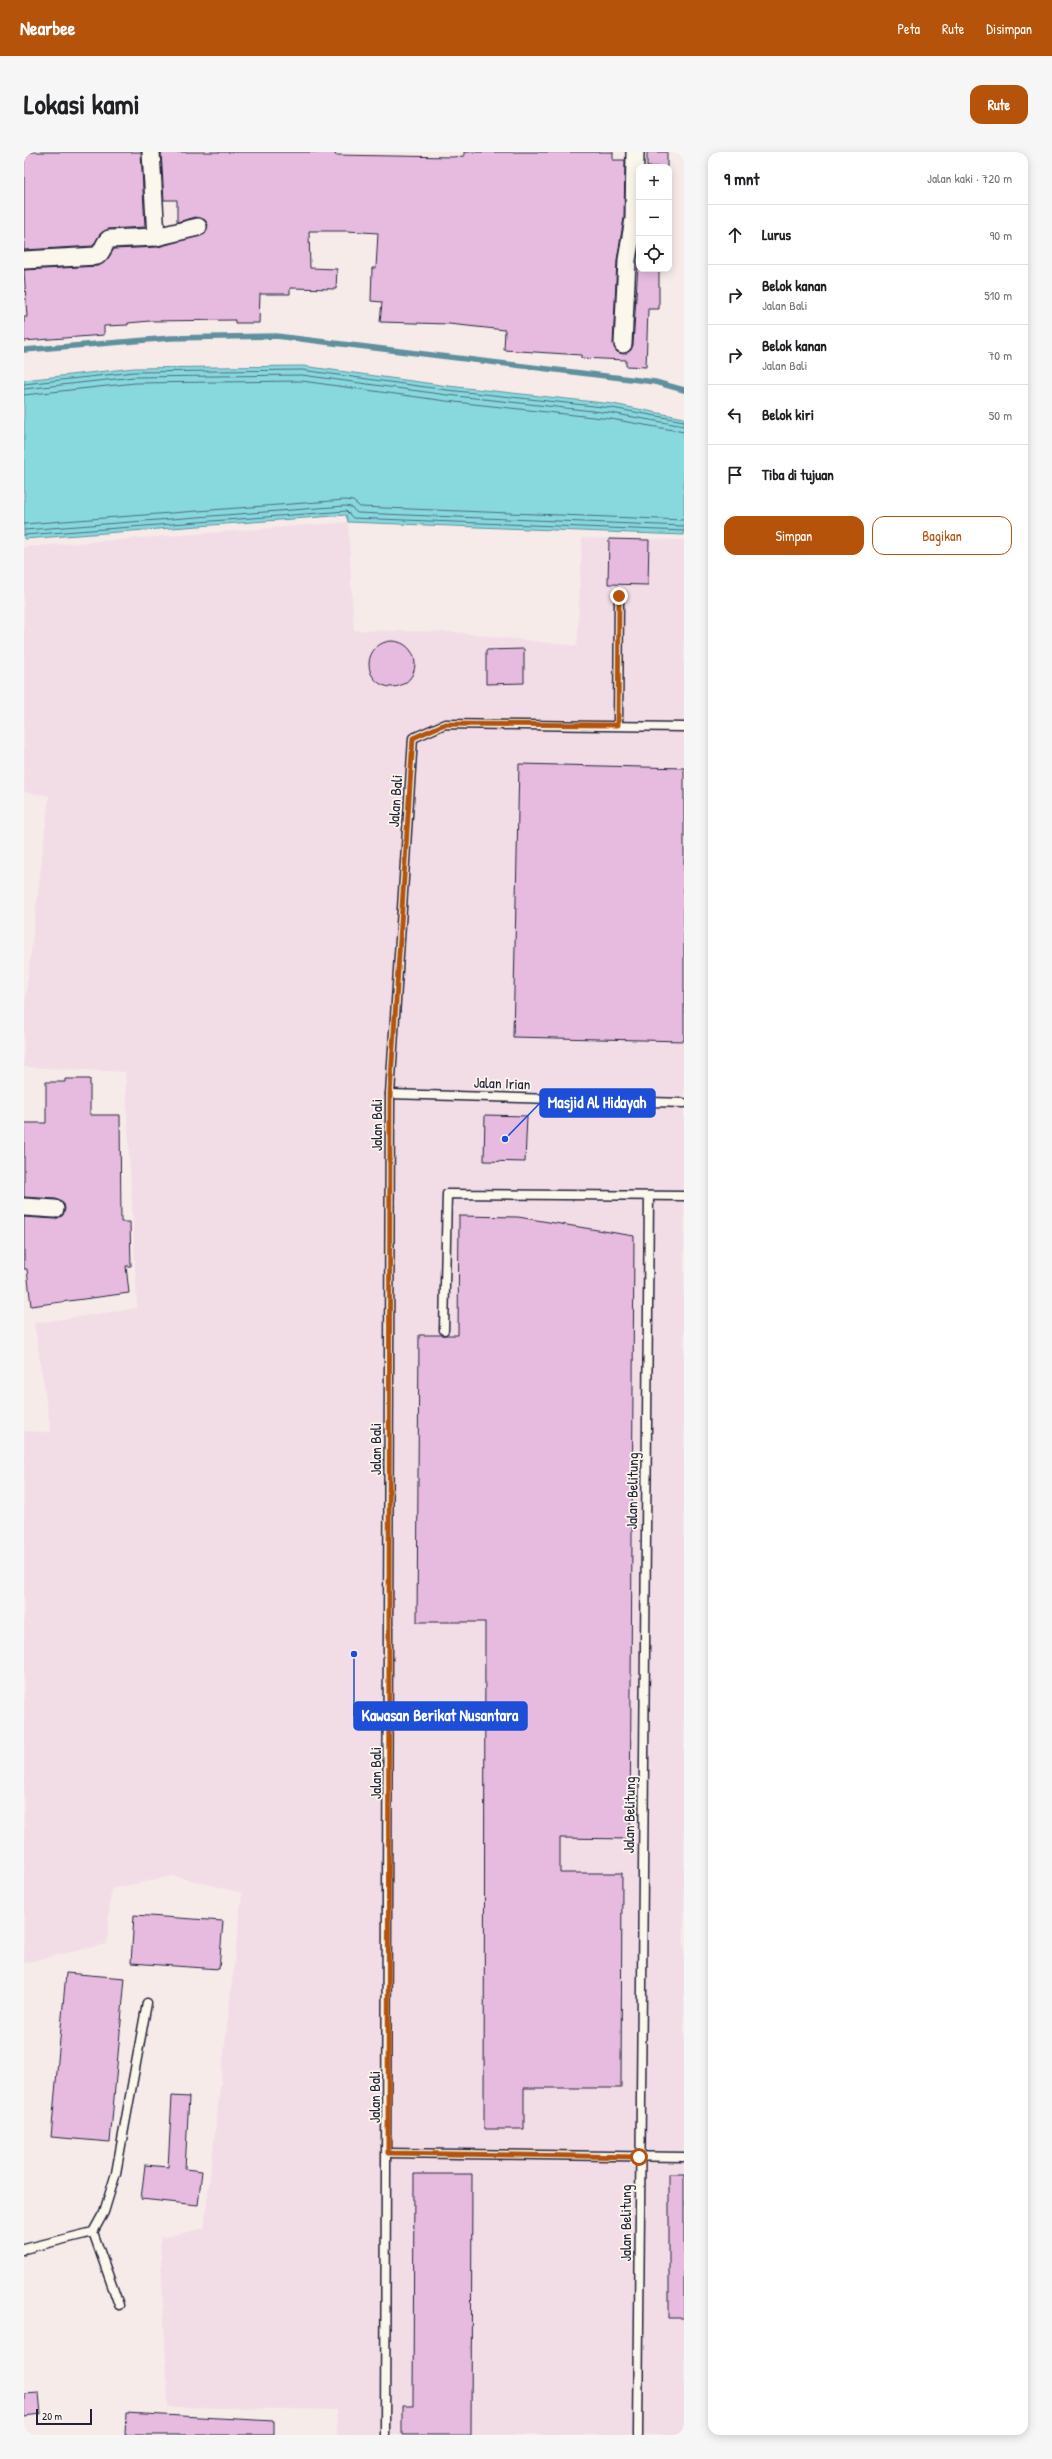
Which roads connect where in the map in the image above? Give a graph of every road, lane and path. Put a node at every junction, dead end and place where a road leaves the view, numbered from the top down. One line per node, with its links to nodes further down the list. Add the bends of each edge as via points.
1 (151, 152): 4 (street)
2 (635, 152): 6 (street, via 634,219 627,260)
3 (198, 227): 4 (street)
4 (156, 237): 5 (street, via 109,239 97,256)
5 (24, 260)
6 (623, 344)
7 (619, 596): 8 (lane)
8 (618, 725): 9 (lane, Jalan Bali); 10 (lane, Jalan Bali, via 445,724 413,738)
9 (684, 727)
10 (390, 1094): 11 (lane, Jalan Irian); 18 (lane, Jalan Bali)
11 (684, 1103)
12 (649, 1196): 13 (lane); 16 (lane, via 448,1194); 19 (lane, Jalan Belitung)
13 (684, 1196)
14 (24, 1207): 15 (street)
15 (55, 1209)
16 (444, 1330)
17 (147, 2004): 21 (lane, via 116,2173 104,2212)
18 (388, 2153): 19 (lane); 24 (lane, Jalan Bali)
19 (639, 2157): 20 (lane); 25 (lane, Jalan Belitung)
20 (684, 2157)
21 (93, 2232): 22 (lane); 23 (lane)
22 (24, 2249)
23 (119, 2305)
24 (385, 2435)
25 (638, 2435)

